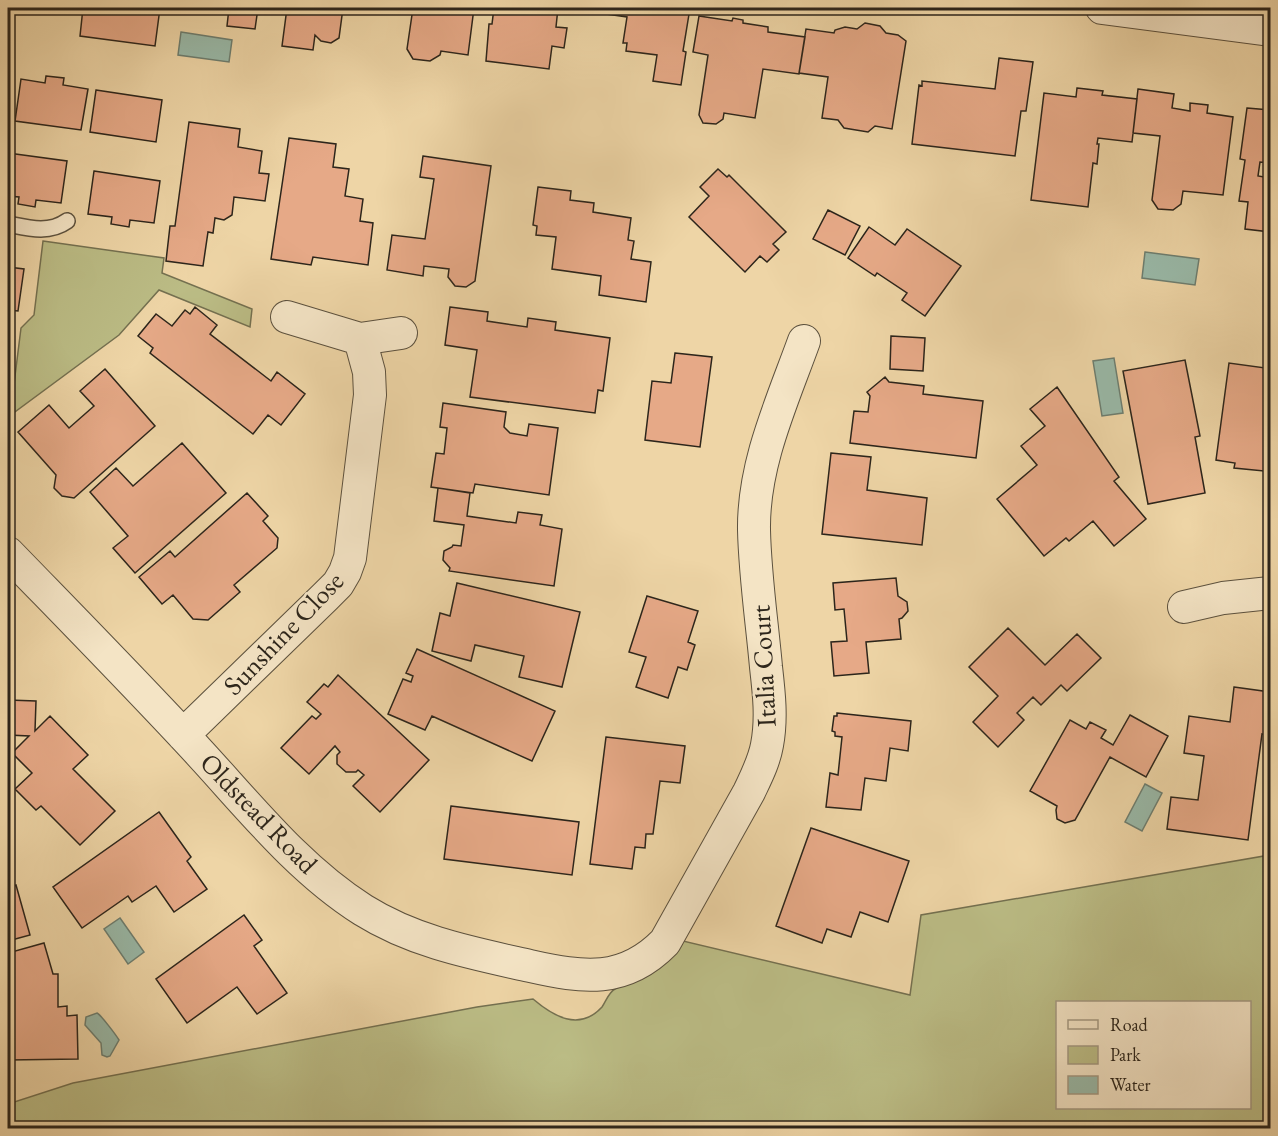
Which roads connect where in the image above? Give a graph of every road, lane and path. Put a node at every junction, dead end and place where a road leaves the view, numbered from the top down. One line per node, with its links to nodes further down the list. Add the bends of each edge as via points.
1 (1102, 8): 2 (street)
2 (1270, 30)
3 (67, 221): 4 (lane, via 49,229)
4 (8, 224)
5 (287, 317): 7 (street)
6 (400, 333): 7 (street)
7 (360, 339): 12 (street, Sunshine Close, via 369,372 370,395 345,572 326,597)
8 (804, 341): 13 (street, Italia Court, via 768,440 755,505 756,562 770,706 767,745 760,768 665,942 650,957 630,968)
9 (8, 553): 12 (street, Oldstead Road)
10 (1270, 593): 11 (street)
11 (1184, 607)
12 (183, 735): 13 (street, Oldstead Road, via 290,850 363,909 402,930 459,950)
13 (571, 975)

